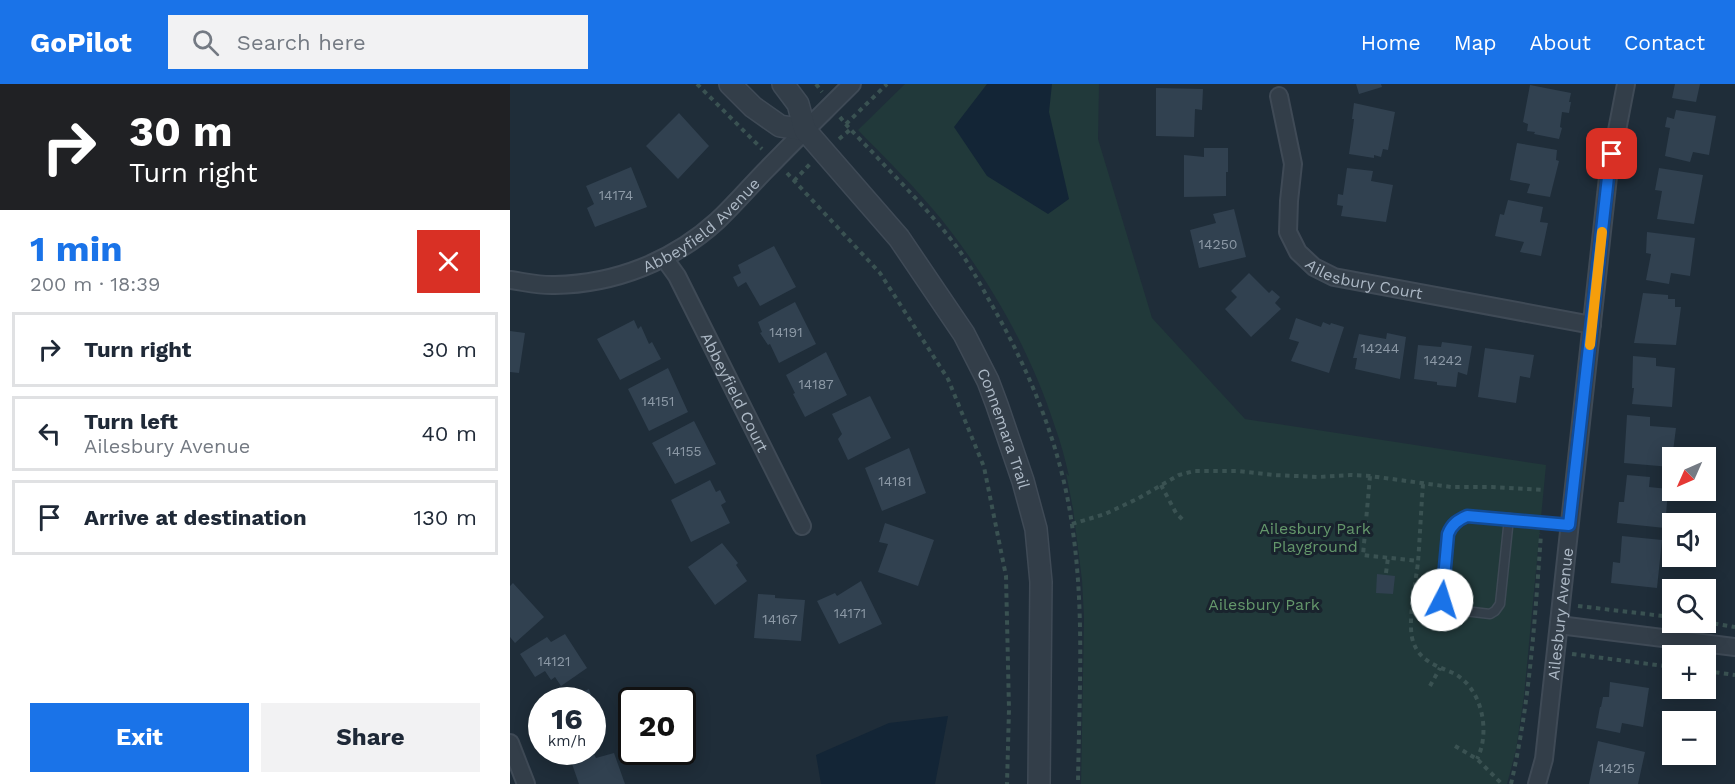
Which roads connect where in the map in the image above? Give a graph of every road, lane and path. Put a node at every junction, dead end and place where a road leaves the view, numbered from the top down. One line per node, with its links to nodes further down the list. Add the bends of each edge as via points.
1 (697, 84): 10 (path)
2 (730, 84): 9 (street, via 780,126)
3 (783, 84): 9 (street, Connemara Trail, via 798,104)
4 (852, 84): 9 (street, Abbeyfield Avenue)
5 (887, 84): 8 (path)
6 (1626, 84): 13 (street, Ailesbury Avenue, via 1608,177)
7 (1279, 96): 13 (street, Ailesbury Court, via 1293,164 1288,232 1298,252 1314,267 1334,277)
8 (846, 124)
9 (805, 130): 10 (street, Abbeyfield Avenue); 45 (street, Connemara Trail, via 899,238 964,333 997,405 1036,529 1041,582)
10 (774, 162): 11 (street, Abbeyfield Avenue, via 718,220); 44 (path, via 880,273 948,379 984,467 1006,576)
11 (664, 258): 12 (street, Abbeyfield Avenue, via 629,273 592,282 554,285); 23 (street, Abbeyfield Court, via 677,276)
12 (510, 280)
13 (1592, 325): 22 (street, Ailesbury Avenue)
14 (1370, 476): 15 (path); 16 (path, via 1212,470 1186,473); 24 (path, via 1364,555)
15 (1423, 484): 17 (path); 25 (path)
16 (1161, 485): 19 (path); 21 (path, via 1105,514)
17 (1545, 490)
18 (1509, 518): 18 (lane, via 1500,604 1490,614 1448,609 1442,600 1451,527 1467,516); 20 (lane)
19 (1183, 520)
20 (1542, 522): 22 (lane); 33 (path)
21 (1072, 524)
22 (1569, 525): 30 (street, Ailesbury Avenue)
23 (802, 526)
24 (1388, 558): 25 (path); 26 (path)
25 (1418, 561): 36 (path, via 1412,638 1419,654)
26 (1386, 573)
27 (1586, 607): 28 (path)
28 (1662, 616)
29 (1716, 624): 31 (path)
30 (1559, 625): 32 (street); 34 (street, Ailesbury Avenue)
31 (1735, 627)
32 (1735, 647)
33 (1531, 648): 34 (path); 47 (path, via 1525,711)
34 (1556, 651): 35 (path); 48 (street, Ailesbury Avenue, via 1544,759)
35 (1662, 666)
36 (1440, 668): 39 (path); 42 (path, via 1454,673 1475,696 1483,722)
37 (1716, 672): 38 (path)
38 (1735, 675)
39 (1430, 687)
40 (510, 743): 43 (street)
41 (1455, 746): 42 (path)
42 (1477, 759): 46 (path)
43 (526, 784)
44 (1007, 784)
45 (1039, 784)
46 (1502, 784)
47 (1510, 784)
48 (1537, 784)

